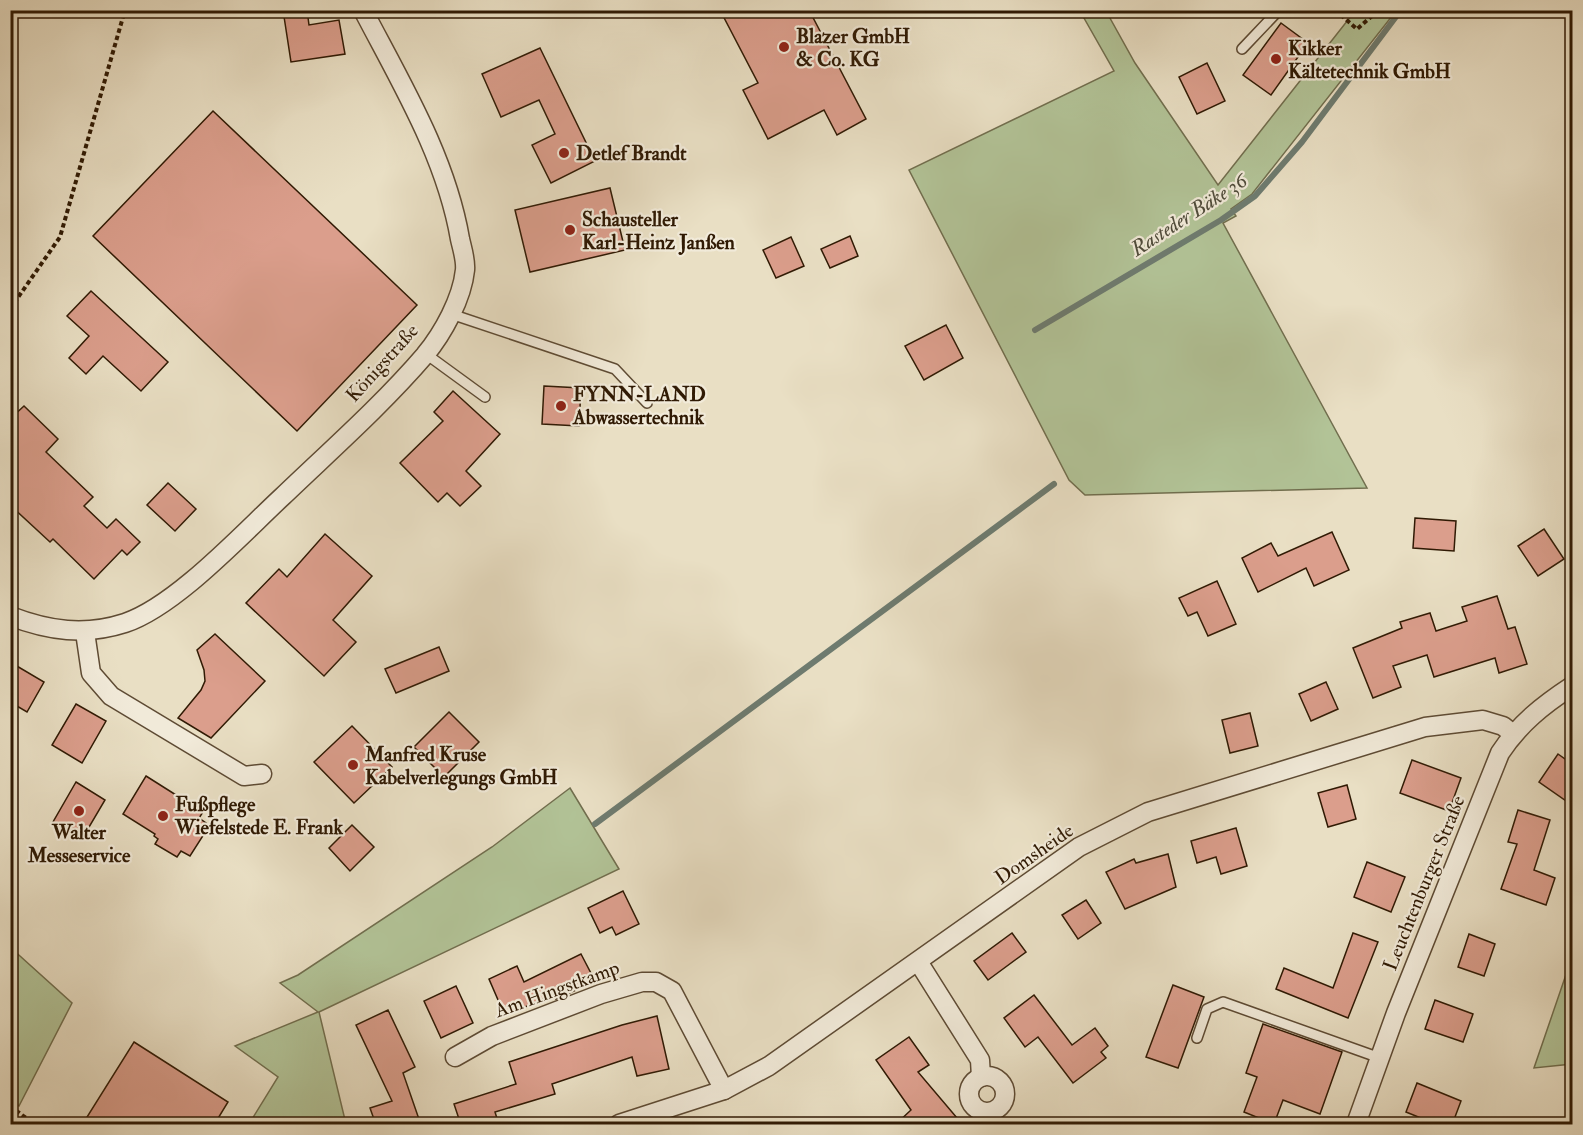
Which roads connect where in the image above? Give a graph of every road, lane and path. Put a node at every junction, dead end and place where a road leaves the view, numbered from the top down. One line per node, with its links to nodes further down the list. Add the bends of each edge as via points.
1 (125, 10): 7 (path, via 60,237)
2 (363, 10): 8 (street, Königstraße, via 439,161 458,225 465,269)
3 (1278, 10): 6 (lane)
4 (1335, 10): 5 (path, via 1357,29)
5 (1378, 10)
6 (1242, 49)
7 (10, 309)
8 (451, 314): 9 (street, Königstraße); 11 (lane, via 615,369)
9 (426, 354): 10 (lane); 13 (street, Königstraße, via 351,431 162,604 126,623)
10 (485, 397)
11 (647, 403)
12 (10, 616): 13 (street, Königstraße, via 41,628)
13 (85, 632): 16 (street, via 91,673 111,696 244,776)
14 (1572, 686): 15 (street, Leuchtenburger Straße, via 1535,711)
15 (1513, 734): 17 (street, Domsheide, via 1503,726 1483,720 1425,727 1148,812 1079,848); 20 (street, Leuchtenburger Straße, via 1500,753)
16 (262, 774)
17 (919, 963): 21 (street, via 980,1060); 22 (street, Domsheide, via 769,1066)
18 (1197, 1038): 20 (lane, via 1207,1009 1223,1002)
19 (455, 1057): 22 (street, Am Hingstkamp, via 492,1036 601,994 656,982 672,991)
20 (1380, 1058): 27 (street, Leuchtenburger Straße)
21 (981, 1077): 24 (street, via 973,1084 970,1095); 24 (street, via 998,1080 1005,1094 1001,1105)
22 (724, 1090): 26 (street, Domsheide)
23 (10, 1107): 25 (path)
24 (984, 1118)
25 (34, 1125)
26 (619, 1125)
27 (1356, 1125)

